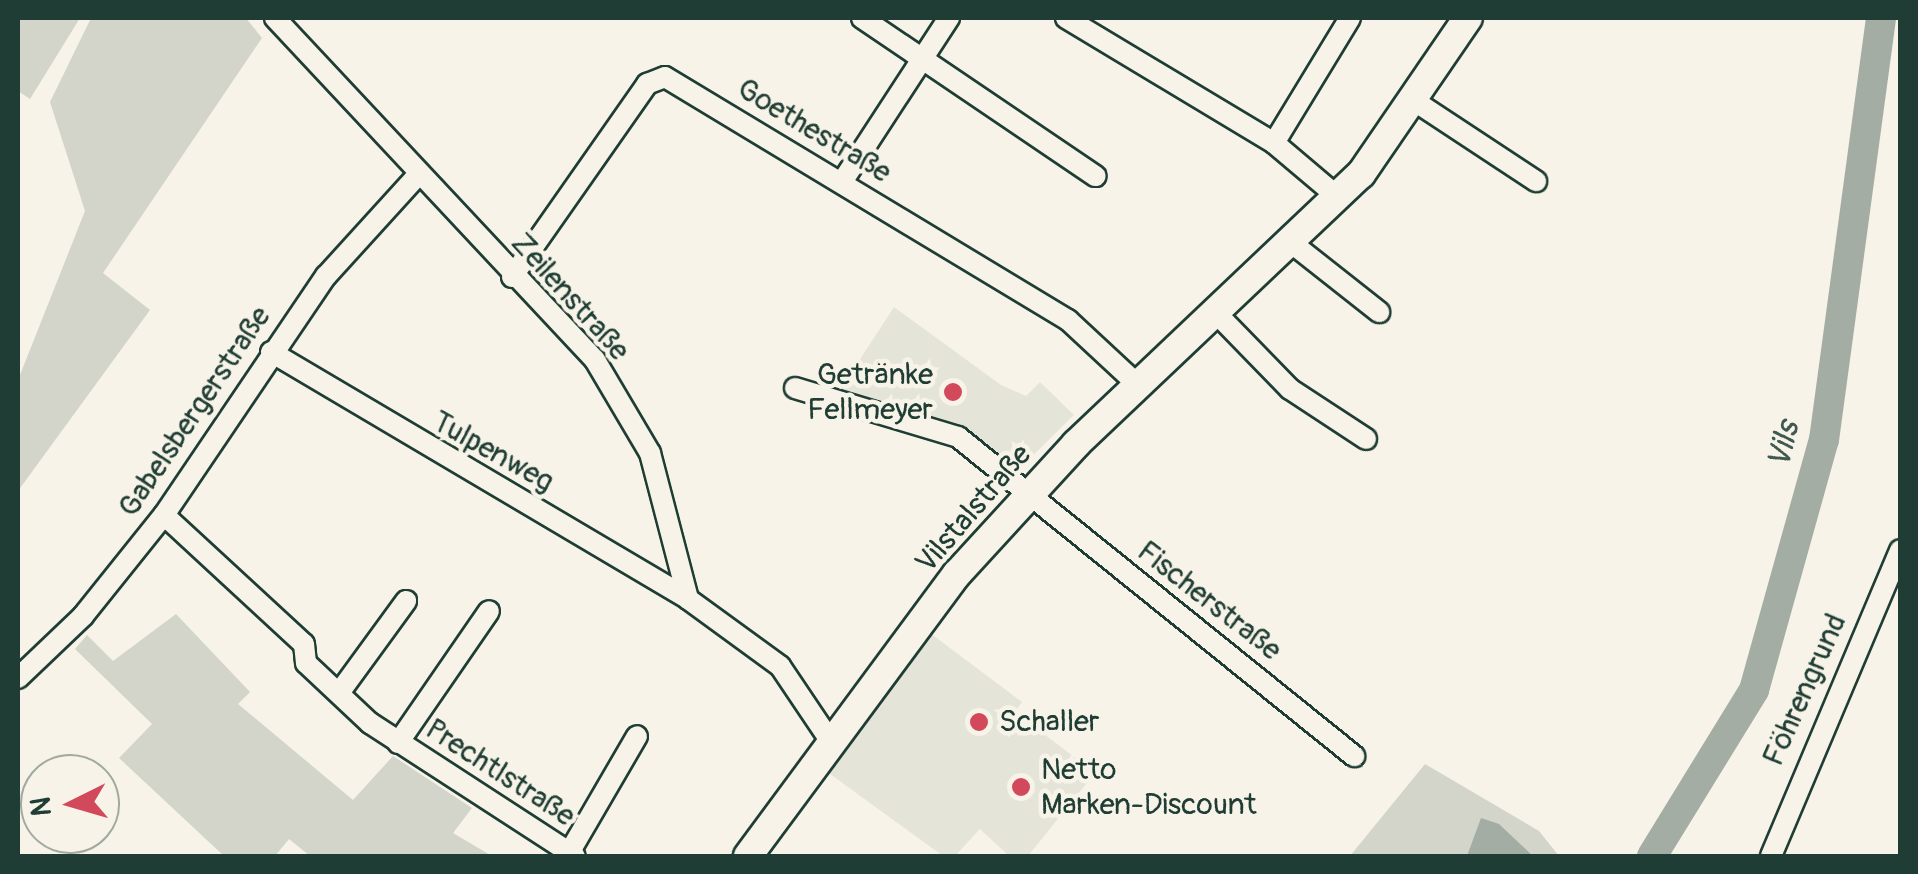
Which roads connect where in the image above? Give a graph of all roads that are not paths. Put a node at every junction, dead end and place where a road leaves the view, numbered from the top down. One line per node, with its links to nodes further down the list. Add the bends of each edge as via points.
1 (275, 18): 10 (street, Zeilenstraße)
2 (862, 18): 7 (street)
3 (948, 18): 7 (street)
4 (1066, 18): 9 (street)
5 (1350, 18): 9 (street)
6 (1468, 18): 8 (main road, Vilstalstraße)
7 (924, 56): 11 (street); 13 (street)
8 (1416, 102): 12 (street); 14 (main road, Vilstalstraße)
9 (1274, 143): 14 (street)
10 (418, 175): 16 (street, Zeilenstraße); 19 (street, Gabelsbergerstraße)
11 (1094, 176)
12 (1536, 181)
13 (842, 182): 16 (street, Goethestraße, via 654,78); 20 (street, Goethestraße, via 1068,320)
14 (1339, 198): 15 (main road, Vilstalstraße)
15 (1294, 244): 17 (street); 18 (main road, Vilstalstraße)
16 (512, 277): 26 (street, Zeilenstraße, via 595,360 650,453)
17 (1378, 312)
18 (1217, 314): 20 (main road, Vilstalstraße); 22 (street, via 1290,389)
19 (271, 352): 24 (street, Gabelsbergerstraße); 26 (street, Tulpenweg)
20 (1139, 386): 23 (main road, Vilstalstraße)
21 (795, 388): 23 (street, Fischerstraße, via 958,437)
22 (1366, 439)
23 (1023, 498): 32 (main road, Vilstalstraße); 34 (street, Fischerstraße)
24 (164, 514): 29 (street, Gabelsbergerstraße, via 83,616); 30 (street, Prechtlstraße, via 304,644 306,663)
25 (1900, 550): 37 (street, Föhrengrund)
26 (688, 599): 32 (street, via 780,666)
27 (406, 601): 30 (street)
28 (489, 611): 33 (street, Prechtlstraße)
29 (18, 678)
30 (339, 694): 33 (street, Prechtlstraße)
31 (638, 736): 35 (street, Prechtlstraße)
32 (829, 739): 36 (main road, Vilstalstraße)
33 (398, 744): 35 (street, Prechtlstraße)
34 (1354, 756)
35 (572, 855)
36 (748, 856)
37 (1771, 856)

